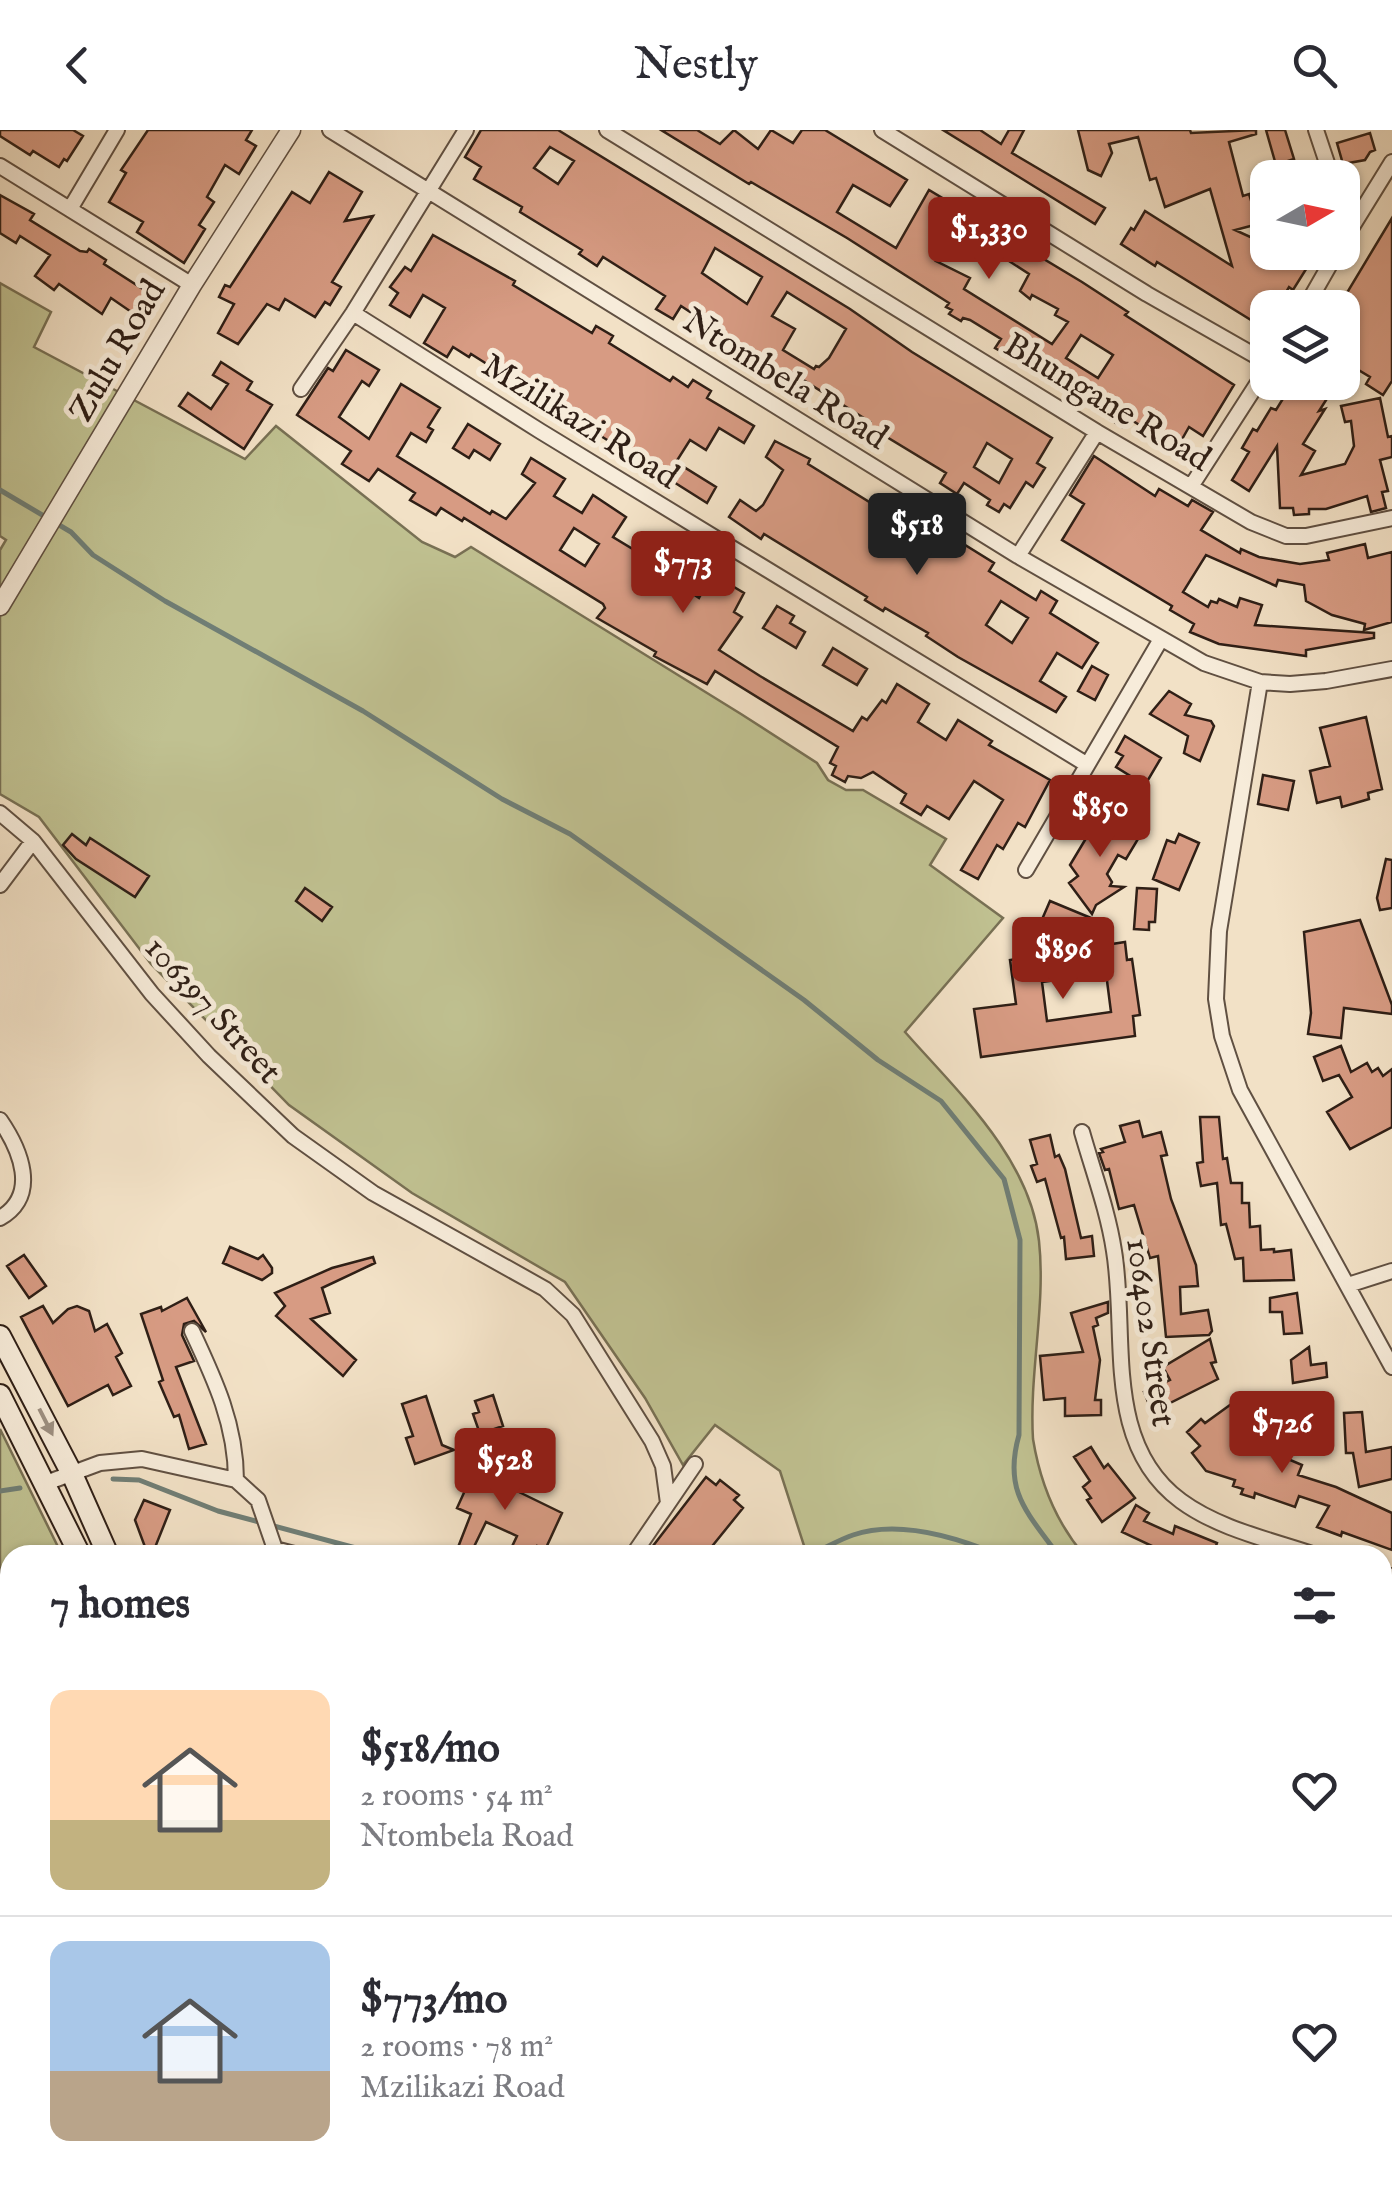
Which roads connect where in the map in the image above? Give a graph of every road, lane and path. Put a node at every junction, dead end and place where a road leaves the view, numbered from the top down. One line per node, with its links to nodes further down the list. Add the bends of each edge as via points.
1 (117, 130): 12 (street)
2 (291, 130): 14 (street, Zulu Road)
3 (330, 130): 11 (street, Ntombela Road)
4 (466, 130): 11 (street)
5 (607, 130): 19 (street, Bhungane Road)
6 (882, 130): 16 (street)
7 (1316, 130): 8 (street)
8 (1326, 160)
9 (1392, 162): 13 (street)
10 (0, 166): 12 (street)
11 (427, 190): 15 (street); 22 (street, Ntombela Road)
12 (70, 208): 14 (street)
13 (1360, 215)
14 (192, 285): 23 (street, Zulu Road)
15 (353, 312): 17 (street); 27 (street, Mzilikazi Road)
16 (1250, 354)
17 (301, 389)
18 (1250, 393): 20 (street)
19 (1097, 432): 20 (street, Bhungane Road); 22 (street)
20 (1192, 485): 21 (street, Bhungane Road, via 1286,536)
21 (1392, 518)
22 (1018, 556): 24 (street, Ntombela Road)
23 (0, 606)
24 (1161, 639): 26 (street, Ntombela Road); 27 (street)
25 (1392, 669): 26 (street, Ntombela Road, via 1326,681)
26 (1260, 682): 36 (street, via 1218,931 1216,999 1240,1090)
27 (1086, 764): 30 (street)
28 (0, 813): 29 (street, 106397 Street)
29 (33, 841): 31 (street); 45 (street, 106397 Street, via 152,994 292,1136 373,1194 545,1289 573,1315 652,1441)
30 (1026, 870)
31 (0, 885)
32 (0, 1120): 34 (street, via 24,1168 17,1202)
33 (1082, 1132): 50 (street, 106402 Street, via 1114,1248 1124,1402 1138,1448 1166,1488 1206,1517)
34 (0, 1218)
35 (1392, 1271): 36 (street)
36 (1348, 1285): 39 (street)
37 (192, 1331): 43 (street, via 232,1428)
38 (0, 1336): 42 (main road, one-way to 42)
39 (1392, 1367)
40 (0, 1396): 44 (main road)
41 (695, 1464): 45 (street)
42 (72, 1474): 43 (street, via 142,1459); 44 (street); 47 (main road)
43 (236, 1480): 48 (street, via 258,1500)
44 (46, 1483): 46 (main road)
45 (668, 1503): 49 (street)
46 (75, 1545)
47 (104, 1545)
48 (274, 1545)
49 (640, 1545)
50 (1286, 1545)

